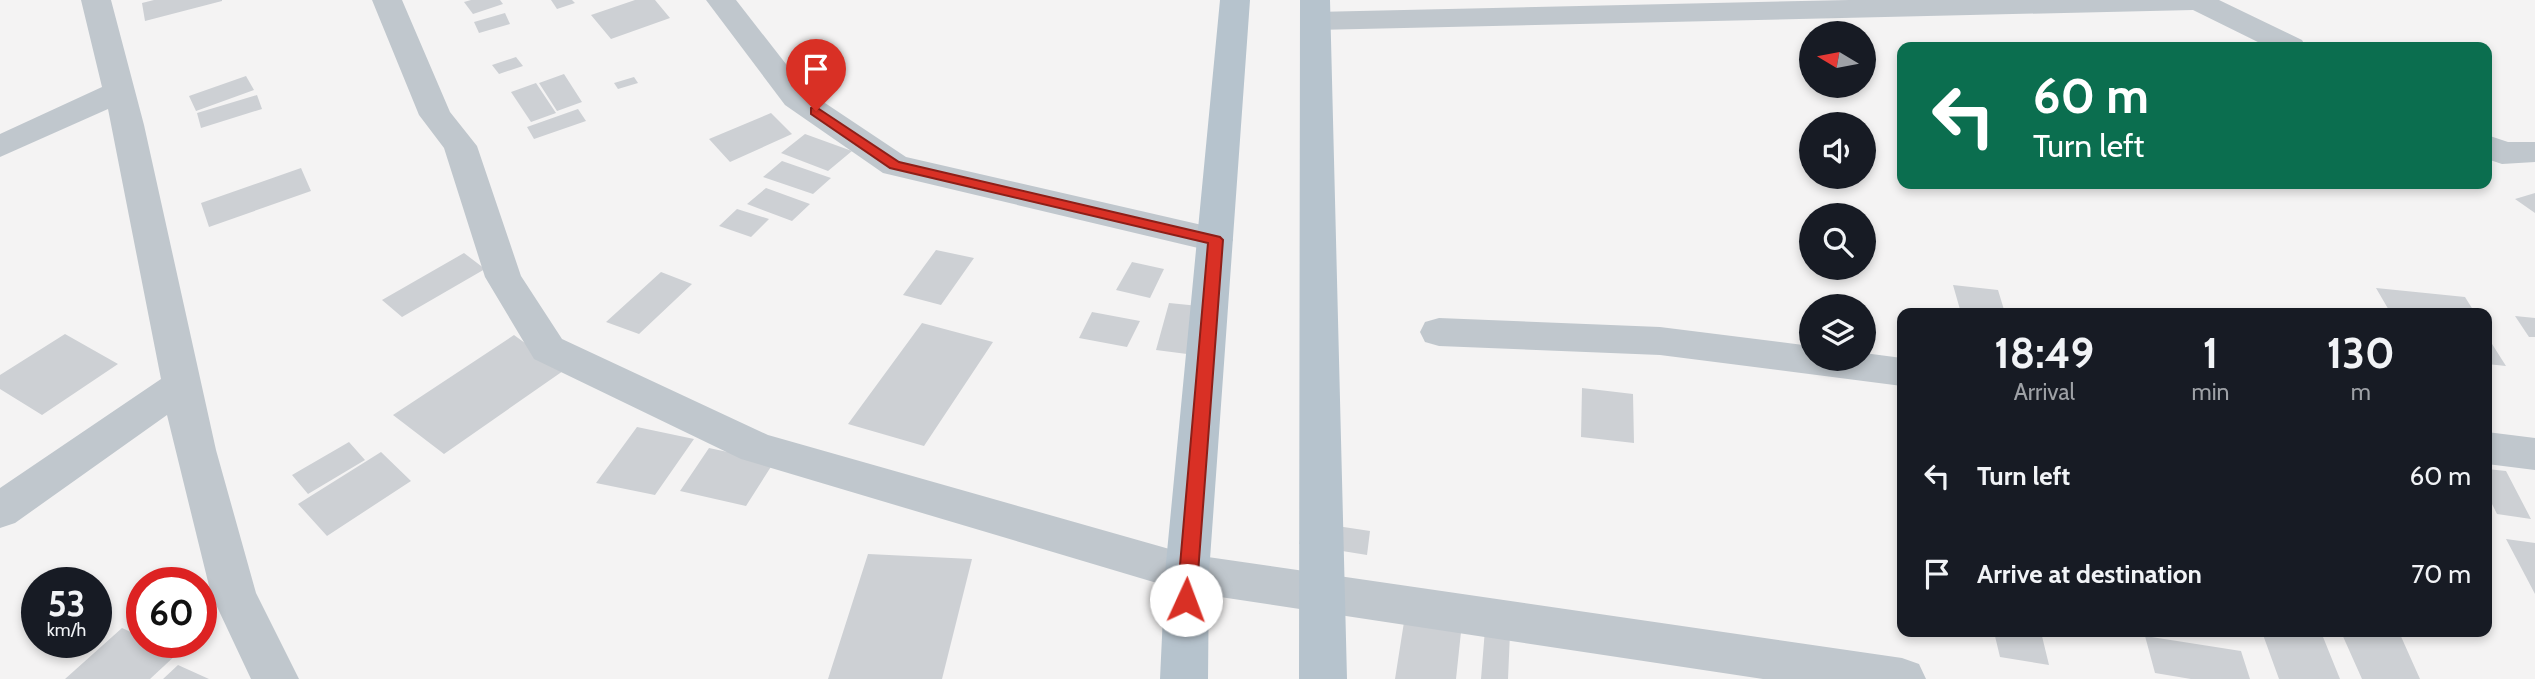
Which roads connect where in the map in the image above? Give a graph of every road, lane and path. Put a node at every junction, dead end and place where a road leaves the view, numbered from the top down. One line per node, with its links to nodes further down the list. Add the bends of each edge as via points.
1 (96, 0): 7 (street)
2 (387, 0): 18 (street, via 435,115 460,146 503,277 548,349 756,448)
3 (721, 0): 11 (street, via 796,98 895,165)
4 (1236, 0): 11 (main road)
5 (1315, 10): 6 (street, via 2198,1); 19 (main road)
6 (2281, 42)
7 (119, 90): 8 (street); 14 (street)
8 (0, 147)
9 (2492, 148): 10 (street, via 2502,153)
10 (2535, 152)
11 (1215, 240): 18 (main road)
12 (1440, 332): 13 (street, via 1660,341)
13 (1897, 371)
14 (182, 384): 17 (street); 20 (street, via 233,594)
15 (2492, 449): 16 (street)
16 (2535, 454)
17 (0, 511)
18 (1187, 573): 19 (street); 21 (main road)
19 (1322, 593): 22 (main road); 23 (street)
20 (275, 679)
21 (1184, 679)
22 (1323, 679)
23 (1902, 679)

